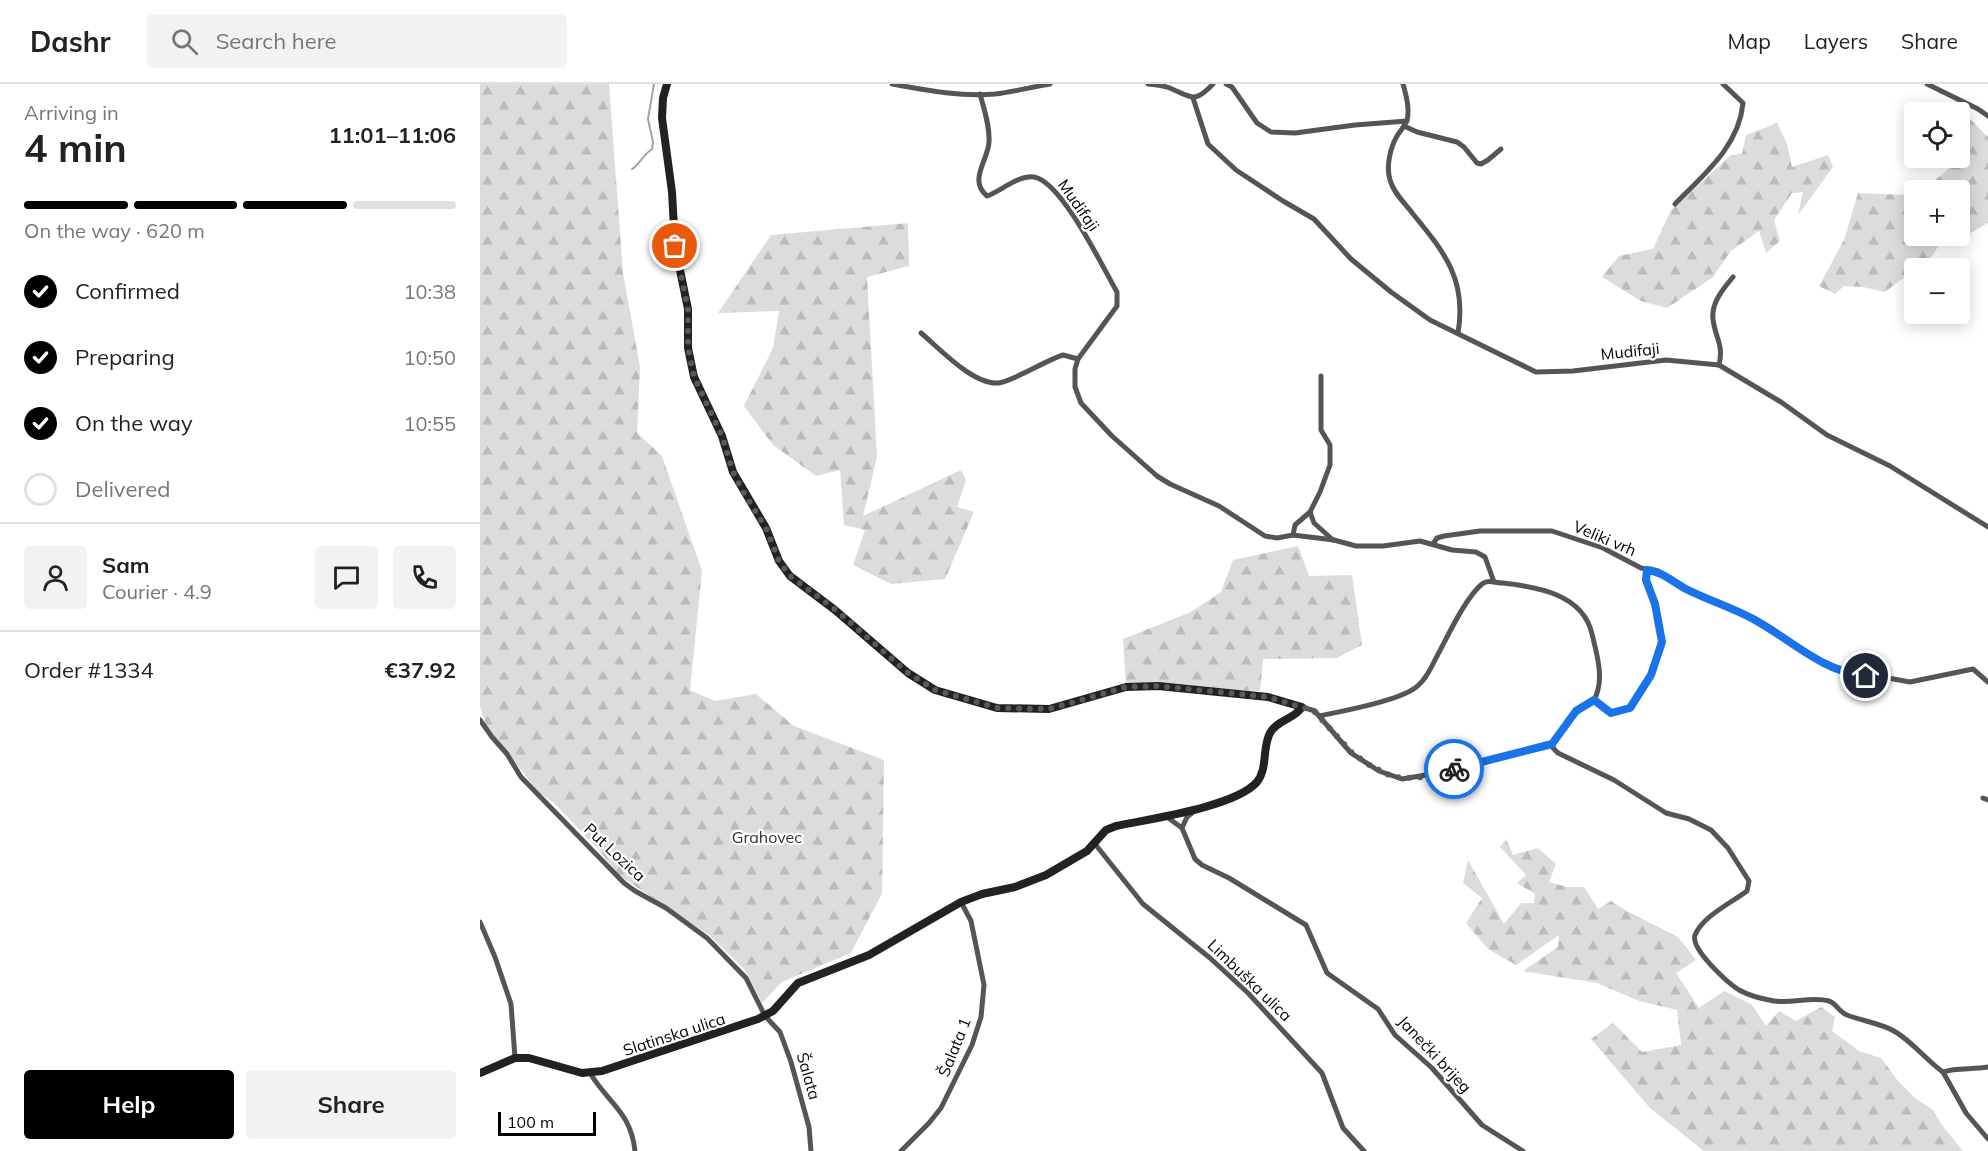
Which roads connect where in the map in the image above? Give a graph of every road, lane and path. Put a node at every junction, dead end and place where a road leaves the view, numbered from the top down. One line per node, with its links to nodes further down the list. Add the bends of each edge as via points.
1 (667, 84): 31 (street, via 662,118 694,377 738,481 790,576 908,673 935,690 997,708 1049,709 1126,687 1158,686 1268,697)
2 (892, 84): 10 (street)
3 (1050, 84): 10 (street)
4 (1148, 84): 11 (street, via 1171,88)
5 (1213, 84): 11 (street)
6 (1226, 84): 13 (street, via 1257,123 1271,132)
7 (1403, 84): 13 (street, via 1407,100)
8 (1724, 84): 15 (street, via 1743,104 1742,116 1720,158)
9 (1927, 84): 12 (street)
10 (980, 94): 19 (street, Mudifaji, via 989,144 978,183 982,193 987,196 1032,177 1048,183 1067,206 1117,292 1117,306)
11 (1193, 98): 18 (street, Mudifaji, via 1208,144 1236,170 1314,219 1351,259 1391,292 1430,320)
12 (1988, 116)
13 (1405, 123): 14 (street, via 1418,132 1457,142 1477,163); 18 (street, via 1392,149 1389,178 1396,194 1441,247 1454,271 1460,295)
14 (1501, 149)
15 (1675, 204)
16 (1733, 277): 20 (street, via 1714,307 1713,319 1722,352)
17 (921, 333): 19 (street, via 966,370 990,382 999,383 1063,355)
18 (1458, 333): 20 (street, Mudifaji, via 1536,372 1666,360)
19 (1078, 359): 24 (street, via 1075,387 1081,403 1157,476 1219,506 1265,536)
20 (1719, 365): 23 (street, via 1827,435 1890,466)
21 (1321, 376): 22 (street, via 1322,430 1330,445 1330,465)
22 (1310, 512): 24 (street, via 1296,525); 25 (street, via 1314,523)
23 (1988, 527)
24 (1293, 536): 25 (street)
25 (1334, 540): 26 (street, via 1356,546)
26 (1433, 544): 27 (street, Veliki vrh, via 1444,536 1480,531 1545,530 1603,548); 28 (street, via 1485,557)
27 (1647, 570): 29 (street, Veliki vrh, via 1658,571 1685,589 1746,615 1831,668 1910,682 1973,669); 30 (street, via 1646,580 1662,642 1651,675 1630,708 1611,713)
28 (1494, 582): 30 (street, via 1534,586 1577,607 1592,630 1601,678); 32 (street, via 1481,584 1417,687)
29 (1988, 682)
30 (1594, 700): 34 (street, via 1576,711)
31 (1302, 706): 32 (street); 35 (street, via 1270,733 1257,782)
32 (1319, 716): 34 (street, via 1352,753 1379,771 1402,779)
33 (480, 720): 41 (street, Put Lozica, via 521,777 624,883 707,938 740,971)
34 (1552, 744): 44 (street, via 1558,753 1614,780 1666,813 1711,830 1728,848 1749,881 1747,891 1708,919 1694,940 1698,950 1739,990 1778,1002 1832,1002 1843,1014 1894,1031)
35 (1194, 810): 36 (street); 37 (street)
36 (1165, 816): 37 (street); 38 (street, via 1106,830)
37 (1182, 828): 52 (street, Janečki brijeg, via 1195,859 1202,865 1306,925 1327,973 1378,1009 1395,1035 1432,1068 1482,1125)
38 (1095, 844): 39 (street, via 1046,875); 51 (street, Limbuška ulica, via 1143,904 1248,993 1322,1073 1343,1128)
39 (961, 902): 41 (street, via 869,955 798,983); 50 (street, Šalata 1, via 971,921 984,985 981,1017 972,1046 941,1108)
40 (480, 922): 42 (street, via 511,1004)
41 (765, 1016): 46 (street, Slatinska ulica); 49 (street, Šalata, via 780,1032 791,1062)
42 (515, 1058): 45 (street); 46 (street, Slatinska ulica)
43 (1988, 1067): 44 (street)
44 (1943, 1072): 47 (street, via 1966,1113)
45 (480, 1073)
46 (590, 1073): 48 (street, via 626,1117)
47 (1988, 1139)
48 (635, 1151)
49 (812, 1151)
50 (901, 1151)
51 (1364, 1151)
52 (1523, 1151)

